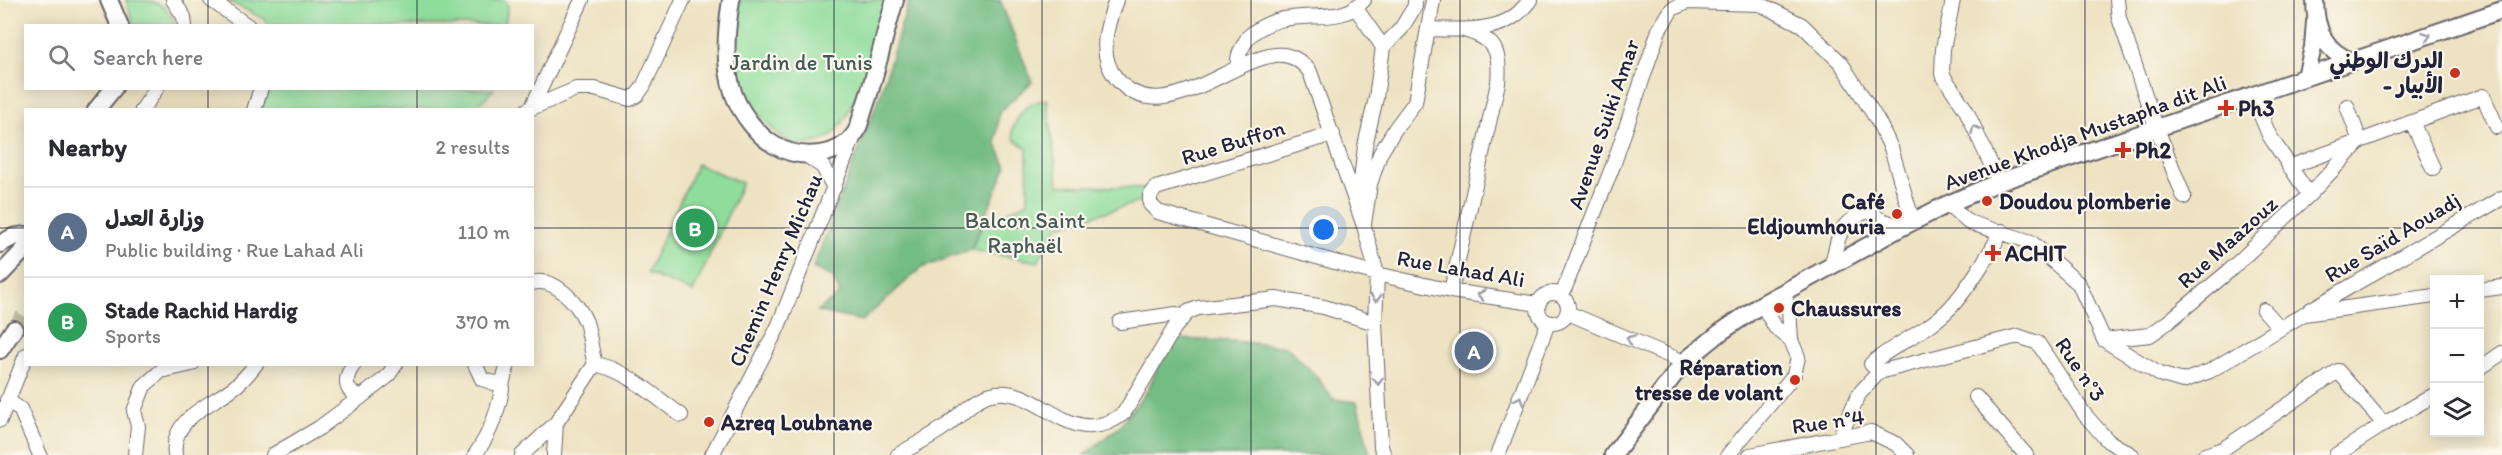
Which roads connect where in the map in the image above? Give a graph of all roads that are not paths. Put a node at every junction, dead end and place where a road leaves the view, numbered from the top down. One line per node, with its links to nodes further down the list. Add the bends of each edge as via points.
1 (109, 0): 20 (main road)
2 (173, 0): 21 (street)
3 (211, 0): 22 (street)
4 (582, 0): 37 (street)
5 (683, 0): 37 (street, via 637,95 630,99 595,89 576,89)
6 (731, 0): 44 (main road, via 726,58 735,96 748,120 774,145)
7 (895, 0): 41 (main road)
8 (1116, 0): 27 (street, via 1105,45 1113,74 1129,90 1151,97 1191,92)
9 (1415, 0): 25 (street, via 1401,29)
10 (1433, 0): 23 (street)
11 (1530, 0): 24 (street, via 1502,23)
12 (1953, 0): 47 (street, one-way to 12, via 1966,110 1942,74)
13 (2116, 0): 40 (street)
14 (2315, 0): 19 (main road)
15 (1305, 3): 16 (street, via 1326,8)
16 (1360, 4): 25 (street)
17 (1278, 5): 27 (street, via 1251,32 1239,54)
18 (2502, 10): 26 (main road, Avenue Khodja Mustapha dit Ali, one-way to 18)
19 (2315, 22): 26 (main road, via 2335,53); 28 (main road)
20 (119, 24)
21 (185, 24)
22 (245, 24)
23 (1428, 29): 24 (street); 56 (street, via 1415,102 1380,154 1370,184)
24 (1464, 30): 67 (street, via 1484,36 1500,65)
25 (1383, 47): 54 (street)
26 (2352, 61): 28 (main road, Avenue Khodja Mustapha dit Ali)
27 (1238, 67): 42 (street, via 1276,55 1299,60 1310,72)
28 (2306, 77): 32 (main road, Avenue Khodja Mustapha dit Ali)
29 (112, 90): 34 (main road)
30 (156, 90): 35 (street)
31 (260, 90): 36 (street)
32 (2253, 96): 40 (main road, Avenue Khodja Mustapha dit Ali); 45 (street, via 2269,135)
33 (2347, 106): 43 (street)
34 (98, 108)
35 (143, 108)
36 (255, 108)
37 (530, 108)
38 (2412, 122): 39 (street, via 2484,96); 43 (street); 46 (street)
39 (2497, 127)
40 (2157, 130): 47 (main road, Avenue Khodja Mustapha dit Ali); 51 (street)
41 (856, 131): 44 (main road, via 837,149); 48 (street, Chemin Henry Michau)
42 (1333, 134): 50 (street, Rue Buffon, via 1156,188); 54 (street)
43 (2360, 141): 45 (street); 49 (street, Rue Maazouz)
44 (806, 155): 48 (street, via 823,167)
45 (2289, 167): 49 (street)
46 (2433, 168)
47 (1999, 182): 53 (main road, Avenue Khodja Mustapha dit Ali)
48 (834, 188): 114 (street, Chemin Henry Michau, via 778,327)
49 (2309, 195): 83 (street, Rue Maazouz, via 2229,272 2150,335)
50 (1149, 196): 62 (street, Rue Lahad Ali, via 1158,213)
51 (2184, 197)
52 (2502, 198): 75 (street, Rue Saïd Aouadj)
53 (1948, 204): 55 (main road, Avenue Khodja Mustapha dit Ali); 57 (street, via 1968,222)
54 (1358, 208): 56 (street)
55 (1908, 224): 61 (main road, Avenue Khodja Mustapha dit Ali); 61 (street, via 1879,219 1869,210 1856,216 1841,228); 69 (street, Avenue Suiki Amar, via 1891,148 1840,63 1802,25 1760,4 1687,2 1672,9 1659,30 1614,164)
56 (1364, 226): 62 (street)
57 (2002, 231): 83 (street, via 2031,242 2079,284); 96 (street, via 1950,308 1871,364)
58 (24, 235): 59 (main road)
59 (0, 244)
60 (24, 250): 63 (main road)
61 (1831, 266): 68 (main road, Avenue Khodja Mustapha dit Ali)
62 (1377, 274): 67 (street, Rue Lahad Ali); 78 (street, one-way to 78)
63 (0, 275)
64 (534, 282): 88 (street, via 553,285 573,302 586,322)
65 (2502, 287): 66 (street)
66 (2484, 289)
67 (1451, 291): 71 (street, Rue Lahad Ali, one-way to 67)
68 (1784, 293): 72 (main road, Avenue Khodja Mustapha dit Ali); 82 (street)
69 (1562, 295): 71 (street, via 1548,294); 74 (street, via 1568,303)
70 (2430, 297): 75 (street)
71 (1538, 304): 79 (street, via 1541,318)
72 (1762, 304): 82 (street, via 1775,327); 87 (main road, Avenue Khodja Mustapha dit Ali)
73 (2264, 309): 80 (street)
74 (1568, 313): 79 (street, via 1558,323); 87 (street, one-way to 74)
75 (2304, 314): 80 (street, Rue Saïd Aouadj)
76 (1182, 318): 77 (street, via 1176,314); 78 (street, via 1208,306 1276,299 1324,307); 115 (street, via 1124,413 1100,434 1078,434 1012,396 990,394)
77 (1120, 322)
78 (1375, 323): 116 (street, one-way to 116)
79 (1548, 323): 117 (street, one-way to 79)
80 (2280, 328): 83 (street, Rue Saïd Aouadj, via 2210,371 2183,381 2159,374)
81 (14, 329): 84 (main road)
82 (1791, 340): 119 (street, via 1798,357 1794,375)
83 (2104, 340)
84 (0, 350)
85 (2502, 353): 89 (street)
86 (24, 360): 101 (street)
87 (1684, 362): 118 (main road, Avenue Khodja Mustapha dit Ali)
88 (595, 364): 102 (street, via 628,378); 104 (street)
89 (2484, 365)
90 (183, 366): 108 (street, via 161,371 144,386 134,411 138,426)
91 (254, 366): 109 (street, via 235,387 186,420 173,444)
92 (353, 366): 98 (street, via 346,384)
93 (395, 366): 98 (street)
94 (476, 366): 97 (street, via 486,381)
95 (507, 366): 97 (street)
96 (1879, 372): 106 (street, via 1859,394); 123 (street, Rue n°3, via 2018,336 2038,343 2085,415 2108,441)
97 (503, 381): 111 (street, via 501,402 489,434)
98 (361, 397): 110 (street)
99 (1976, 397): 122 (street)
100 (2430, 397): 105 (street)
101 (7, 400): 103 (street); 107 (street, via 20,409)
102 (681, 415)
103 (0, 420)
104 (556, 423): 112 (street); 113 (street)
105 (2384, 424): 124 (street, via 2338,371 2223,449); 125 (street)
106 (1839, 438): 120 (street, Rue n°4); 121 (street, Rue n°4, via 1871,432 1896,444)
107 (40, 455)
108 (135, 455)
109 (175, 455)
110 (273, 455)
111 (475, 455)
112 (522, 455)
113 (554, 455)
114 (712, 455)
115 (898, 455)
116 (1384, 455)
117 (1498, 455)
118 (1613, 455)
119 (1728, 455)
120 (1750, 455)
121 (1906, 455)
122 (2025, 455)
123 (2132, 455)
124 (2205, 455)
125 (2336, 455)

